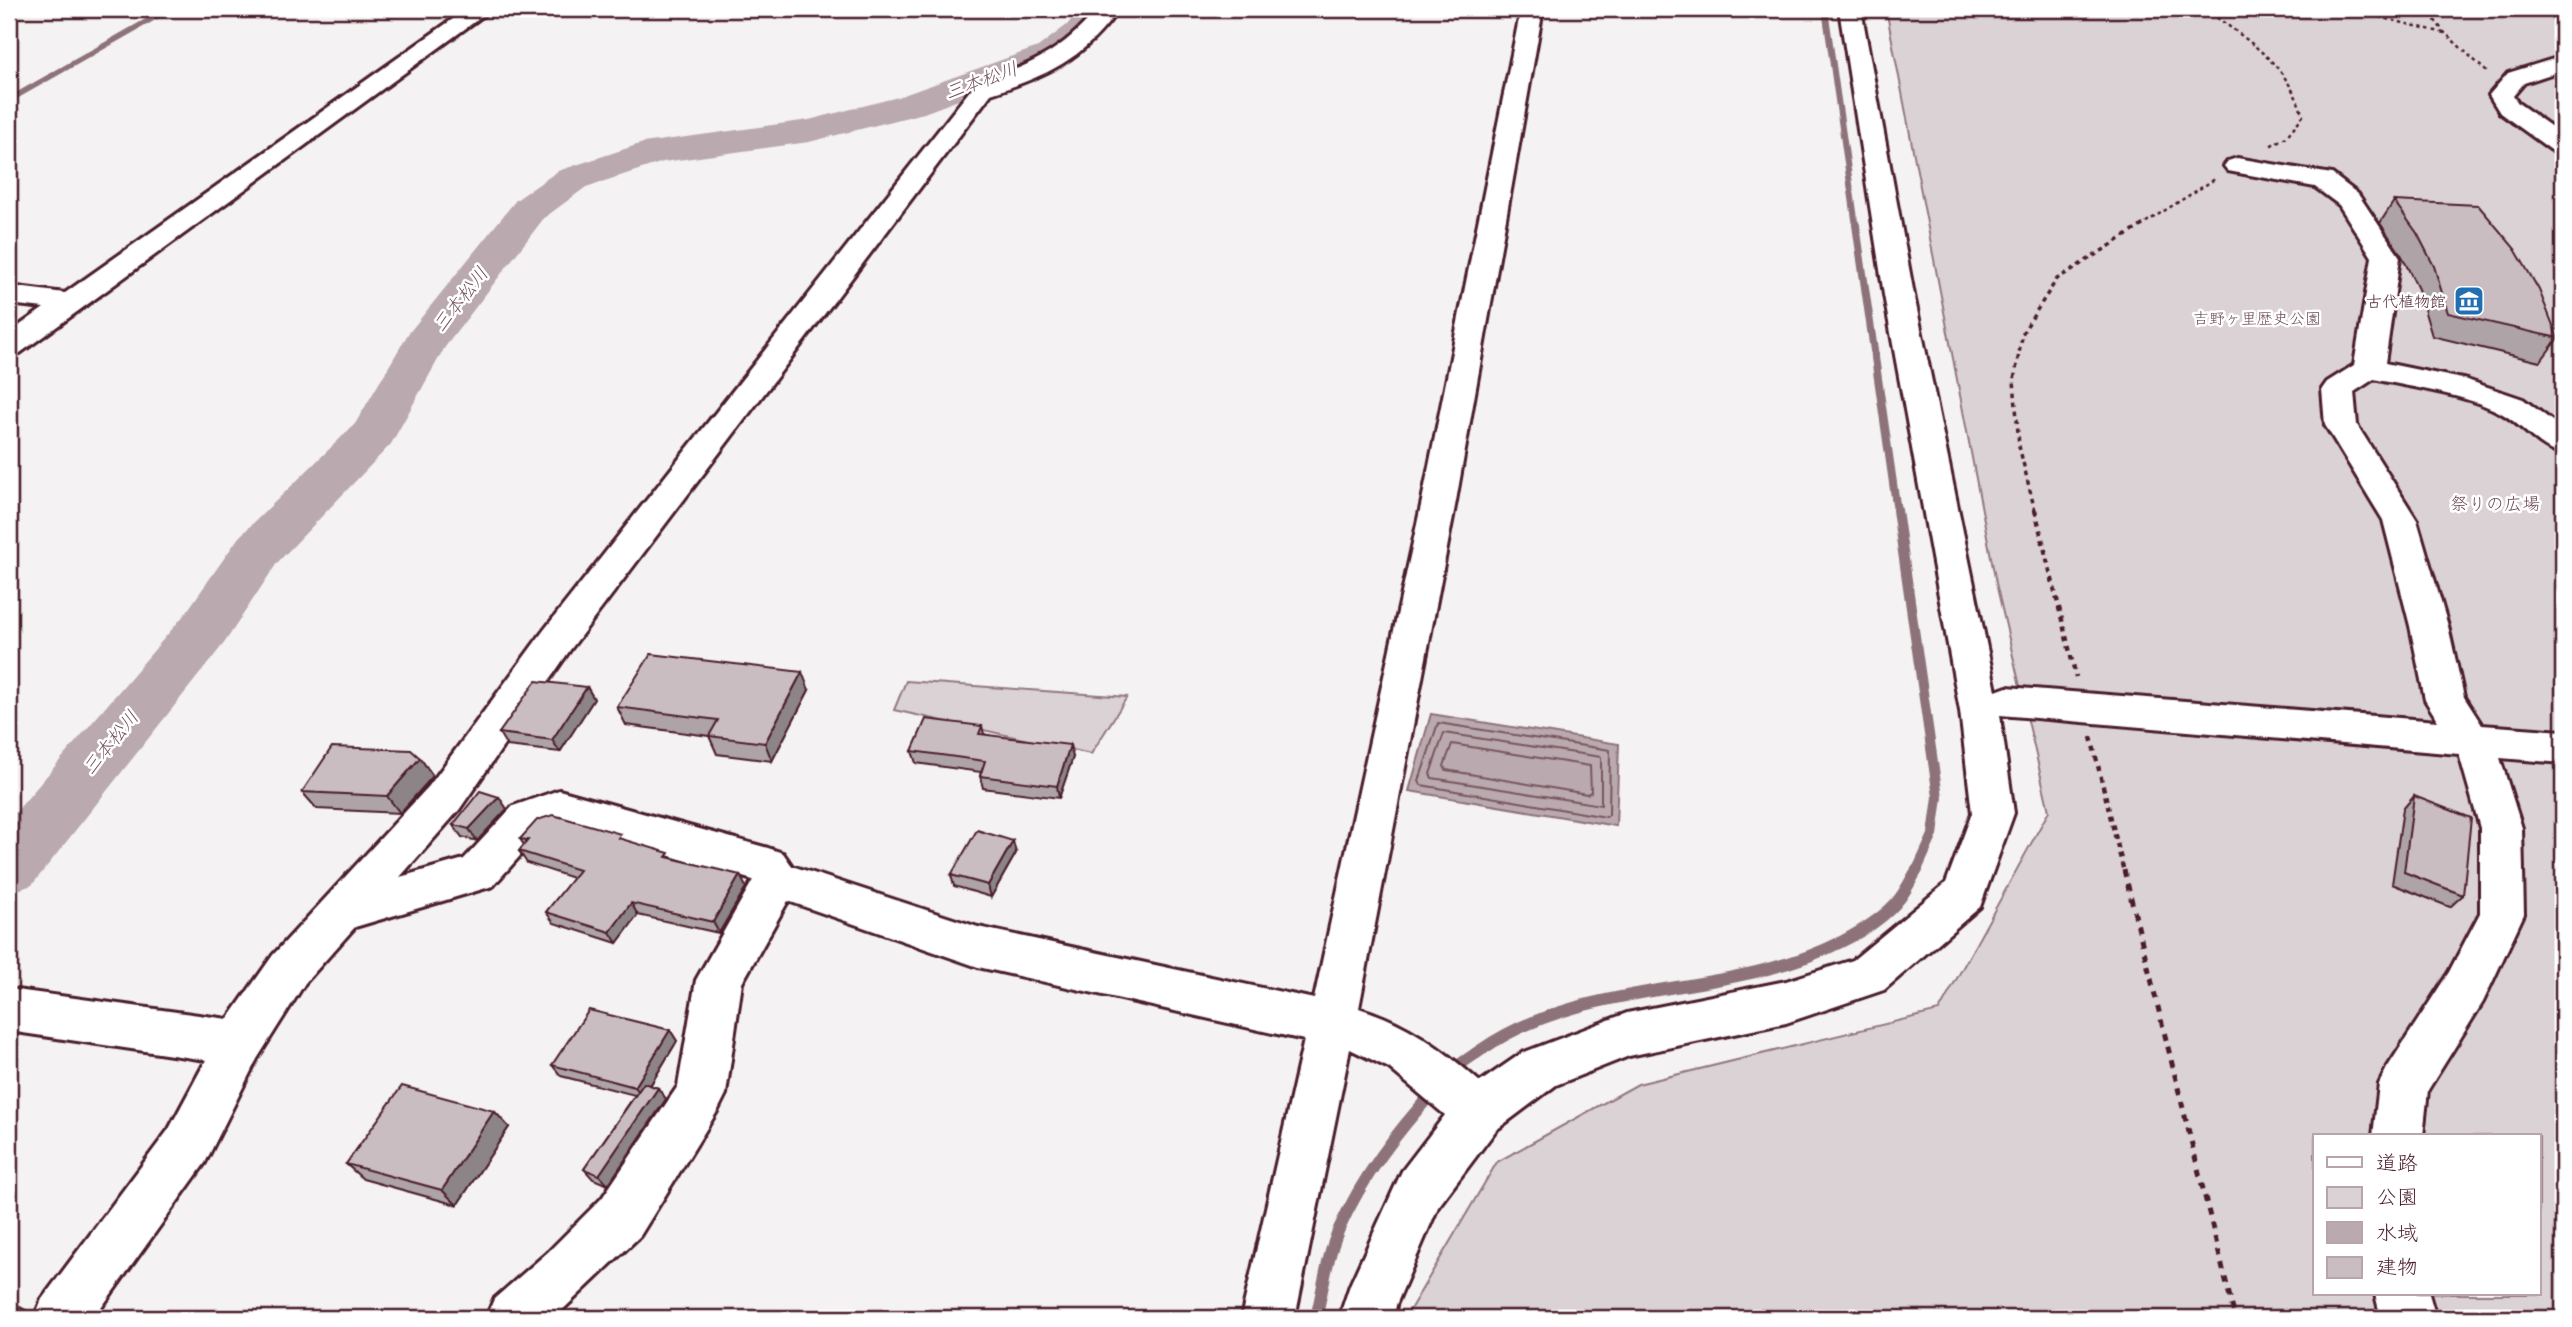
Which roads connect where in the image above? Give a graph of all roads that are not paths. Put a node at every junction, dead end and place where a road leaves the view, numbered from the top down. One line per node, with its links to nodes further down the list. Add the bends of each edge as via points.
1 (481, 9): 9 (street)
2 (1108, 9): 17 (street, via 1088,37 1065,56 983,89 557,640 444,798)
3 (1532, 9): 19 (street)
4 (1850, 9): 21 (street, via 1899,295 1980,711 1993,813 1964,894 1868,975 1786,1002 1627,1035 1539,1069)
5 (2563, 63): 6 (street, via 2516,78 2501,95 2509,108)
6 (2563, 147)
7 (2237, 166): 11 (street, via 2323,180 2349,200 2386,257)
8 (9, 295): 9 (street)
9 (71, 303): 10 (street)
10 (9, 347)
11 (2369, 369): 12 (street, via 2456,387 2512,406); 14 (street, via 2338,389 2341,425 2400,520 2445,700)
12 (2563, 444)
13 (2007, 702): 14 (street)
14 (2470, 739): 15 (street); 22 (street, via 2478,751 2501,828 2502,914 2466,987 2404,1084)
15 (2563, 747)
16 (777, 879): 17 (street, via 768,866 559,807 528,818 478,873); 19 (street, via 978,947); 25 (street, via 719,980 701,1094 621,1217)
17 (342, 912): 20 (street, via 289,969)
18 (9, 1010): 20 (street)
19 (1333, 1023): 21 (street, via 1380,1038 1422,1063); 26 (street)
20 (240, 1043): 24 (street, via 187,1146)
21 (1478, 1113): 27 (street, via 1420,1189)
22 (2398, 1134)
23 (2402, 1296): 28 (street)
24 (61, 1318)
25 (513, 1318)
26 (1268, 1318)
27 (1367, 1318)
28 (2408, 1318)

